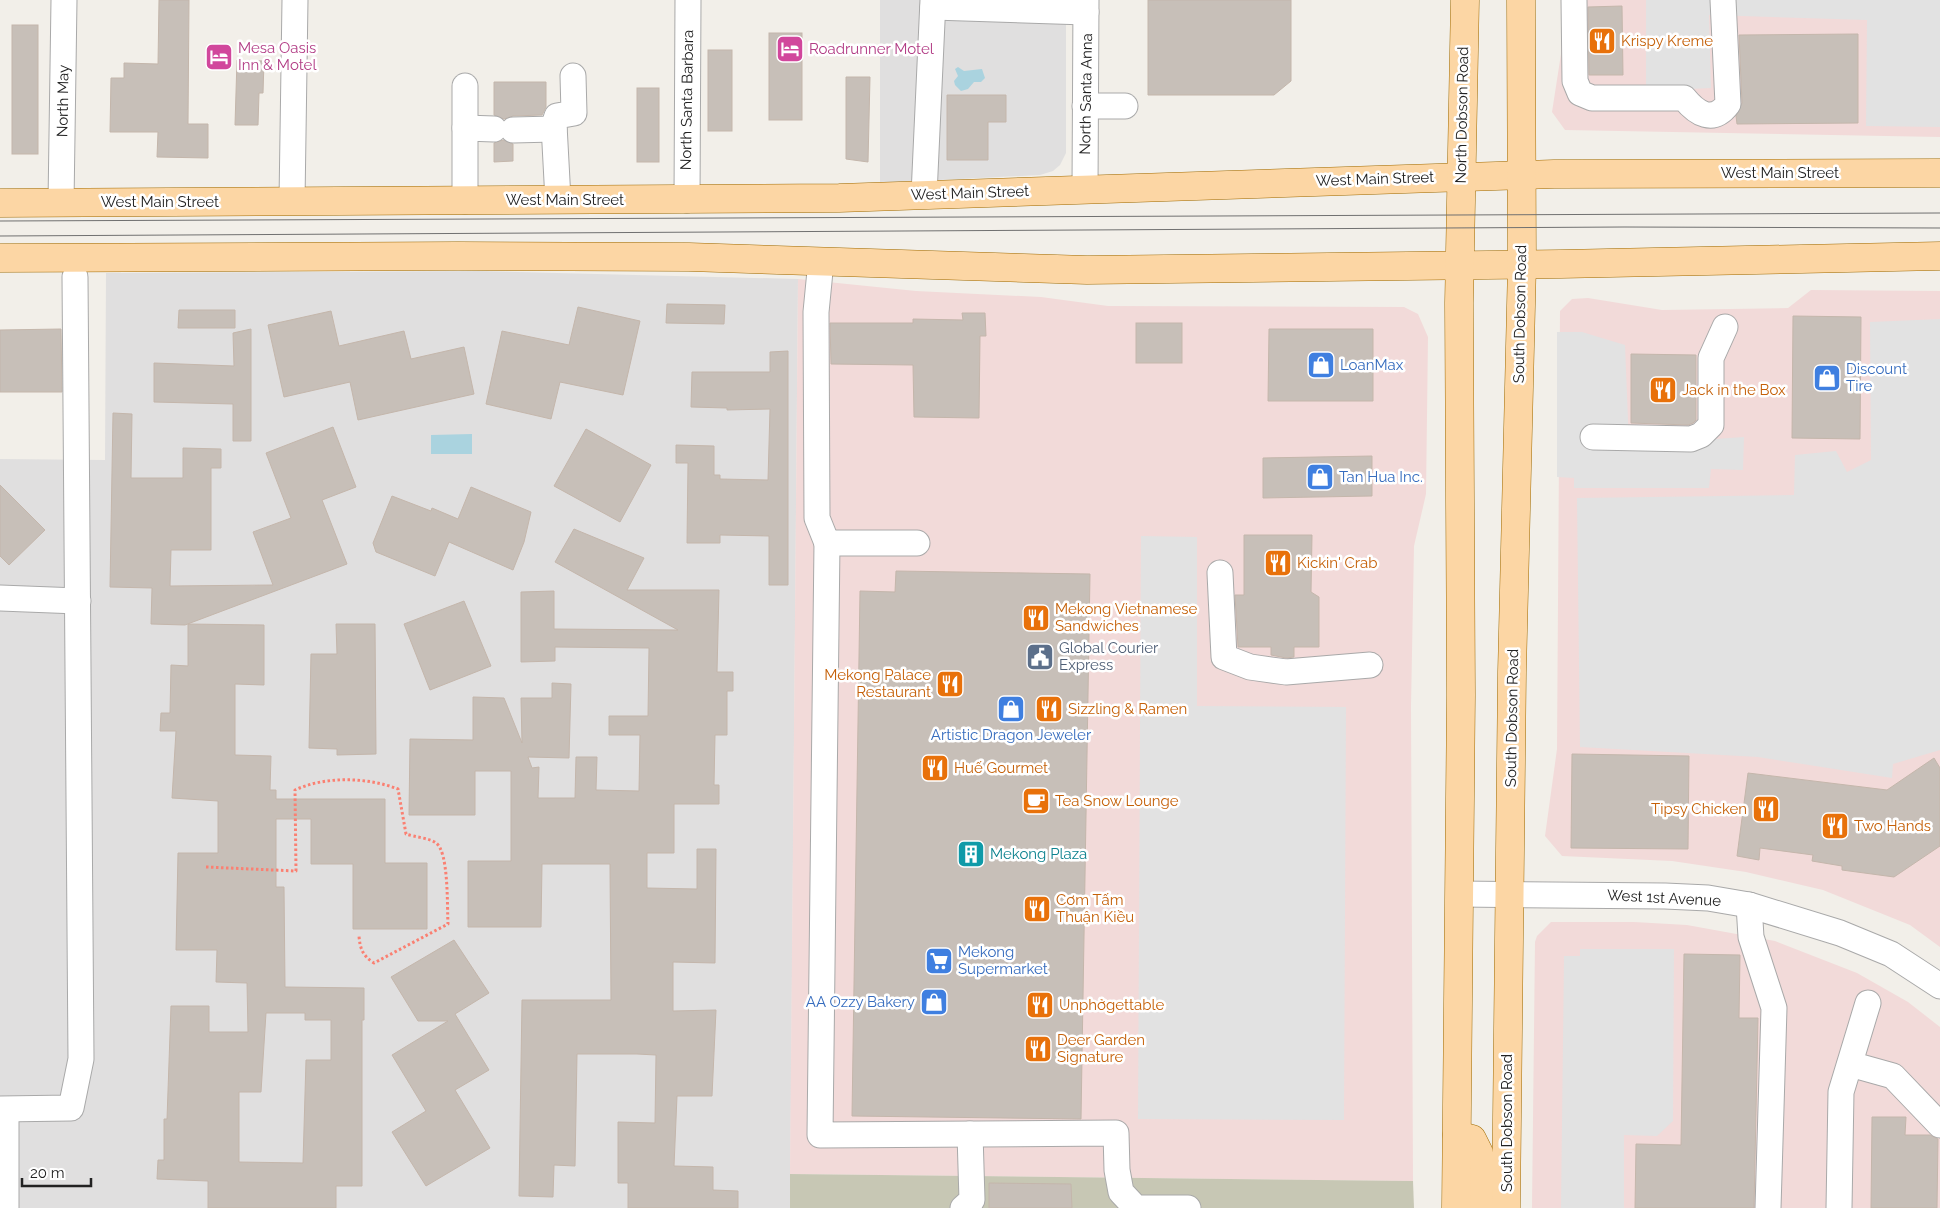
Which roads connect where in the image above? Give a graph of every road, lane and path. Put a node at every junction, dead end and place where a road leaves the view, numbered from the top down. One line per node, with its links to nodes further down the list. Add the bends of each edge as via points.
1 (64, 0): 26 (street, North May)
2 (295, 0): 23 (street)
3 (688, 0): 22 (street, North Santa Barbara)
4 (1465, 0): 18 (main road, North Dobson Road)
5 (1521, 0): 17 (main road)
6 (1574, 0): 7 (street, via 1575,81 1580,94 1601,98 1684,98 1694,111 1710,116 1728,104)
7 (1723, 0)
8 (933, 4): 9 (street); 20 (street)
9 (1086, 6): 12 (street, North Santa Anna)
10 (573, 76): 15 (street, via 574,113 557,116)
11 (465, 86): 14 (street)
12 (1085, 106): 13 (street); 19 (street, North Santa Anna)
13 (1125, 106)
14 (465, 128): 15 (street); 24 (street)
15 (554, 129): 21 (street)
16 (1940, 173): 17 (main road, West Main Street)
17 (1522, 175): 18 (main road, West Main Street); 30 (main road, South Dobson Road)
18 (1461, 176): 19 (main road, West Main Street); 31 (main road, North Dobson Road)
19 (1084, 189): 20 (main road, West Main Street)
20 (924, 195): 22 (main road, West Main Street)
21 (558, 200): 22 (main road, West Main Street); 24 (main road, West Main Street)
22 (687, 200)
23 (292, 201): 24 (main road, West Main Street); 26 (main road, West Main Street)
24 (465, 201)
25 (0, 203): 26 (main road, West Main Street)
26 (61, 203)
27 (1940, 256): 30 (main road)
28 (0, 258): 29 (main road, via 468,256)
29 (821, 261): 31 (main road, via 1087,270); 36 (street, via 816,312 817,518)
30 (1522, 265): 31 (main road); 43 (main road, South Dobson Road)
31 (1460, 266): 42 (main road)
32 (76, 277): 39 (street)
33 (1725, 327): 34 (street, via 1711,358 1711,425 1707,430 1691,439)
34 (1593, 437)
35 (917, 542): 36 (street)
36 (827, 543): 51 (street, via 820,1135)
37 (1220, 573): 40 (street, via 1224,658 1250,667 1286,672)
38 (0, 598): 39 (street)
39 (78, 601): 49 (street, via 81,1059 71,1108)
40 (1370, 665)
41 (206, 867): 45 (path, via 296,870 295,790 306,785 321,781 364,781 398,789 406,834 436,842 441,849 448,924 374,963 360,948)
42 (1459, 894): 43 (street, West 1st Avenue); 52 (main road)
43 (1509, 894): 44 (street, West 1st Avenue, via 1665,896 1708,898); 58 (main road, South Dobson Road)
44 (1749, 905): 46 (street, West 1st Avenue, via 1840,933 1891,954); 59 (street, via 1751,937 1774,1008)
45 (359, 936)
46 (1940, 986)
47 (1868, 1003): 48 (street)
48 (1850, 1064): 50 (street, via 1893,1076); 60 (street, via 1841,1092)
49 (3, 1110): 53 (street)
50 (1940, 1125)
51 (970, 1134): 54 (street, via 972,1200); 55 (street, via 1116,1133 1121,1192 1136,1208)
52 (1457, 1135): 56 (main road); 57 (main road, via 1472,1139 1479,1152 1482,1202)
53 (6, 1208)
54 (963, 1208)
55 (1188, 1208)
56 (1456, 1208)
57 (1487, 1208)
58 (1506, 1208)
59 (1768, 1208)
60 (1839, 1208)

